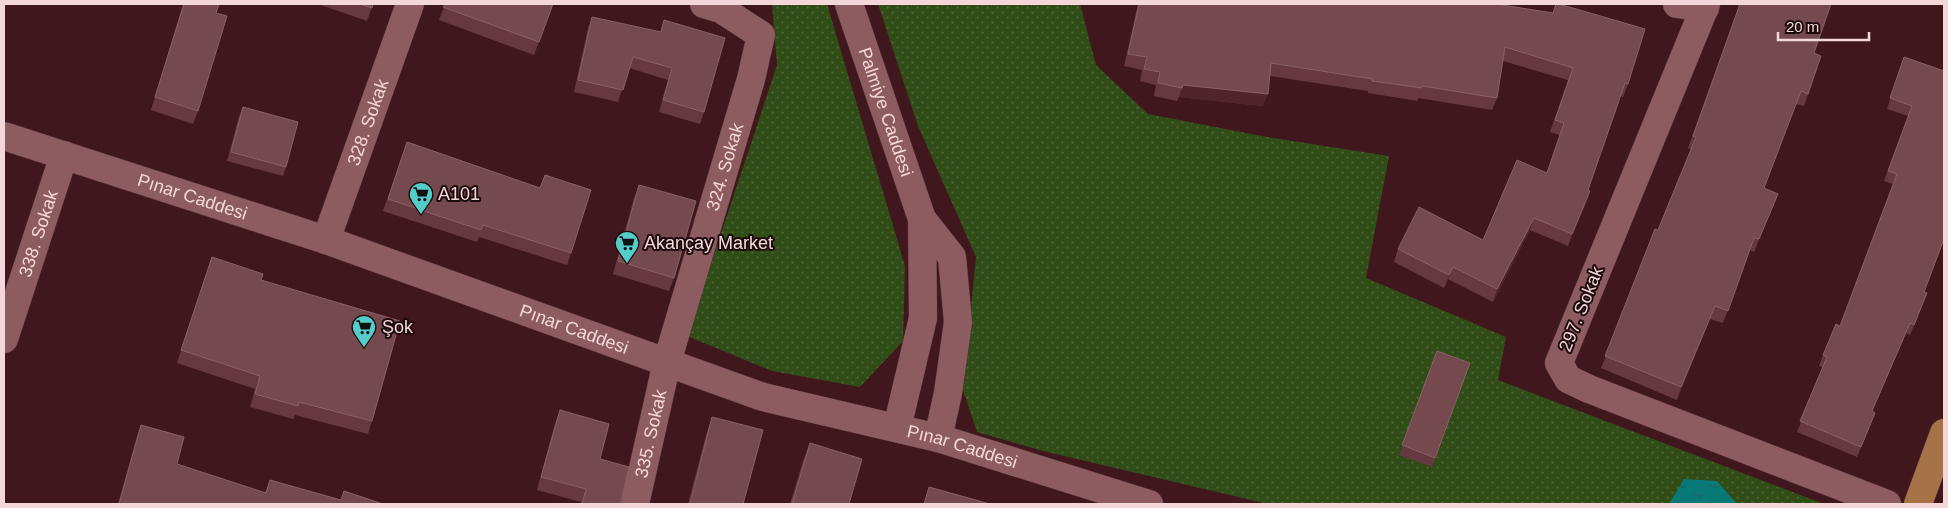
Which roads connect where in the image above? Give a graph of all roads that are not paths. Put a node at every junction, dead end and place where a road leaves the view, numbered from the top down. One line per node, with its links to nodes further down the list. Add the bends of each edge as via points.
1 (410, 4): 9 (street, 328. Sokak)
2 (704, 4): 11 (street, 324. Sokak, via 721,9 761,35 751,79)
3 (849, 4): 8 (street, Palmiye Caddesi)
4 (1678, 4): 5 (street)
5 (1705, 6): 17 (street, 297. Sokak, via 1558,363 1568,379 1589,389)
6 (4, 136): 7 (street, Pınar Caddesi)
7 (64, 155): 9 (street, Pınar Caddesi); 10 (street, 338. Sokak)
8 (922, 219): 12 (street, Palmiye Caddesi, via 923,318); 14 (street, Palmiye Caddesi, via 952,256 958,322)
9 (326, 240): 11 (street, Pınar Caddesi)
10 (4, 339)
11 (667, 362): 12 (street, Pınar Caddesi, via 763,397); 15 (street, 335. Sokak)
12 (897, 428): 14 (street, Pınar Caddesi)
13 (1944, 432): 18 (main road)
14 (938, 438): 16 (street, Pınar Caddesi)
15 (635, 504)
16 (1150, 504)
17 (1887, 504)
18 (1918, 504)

